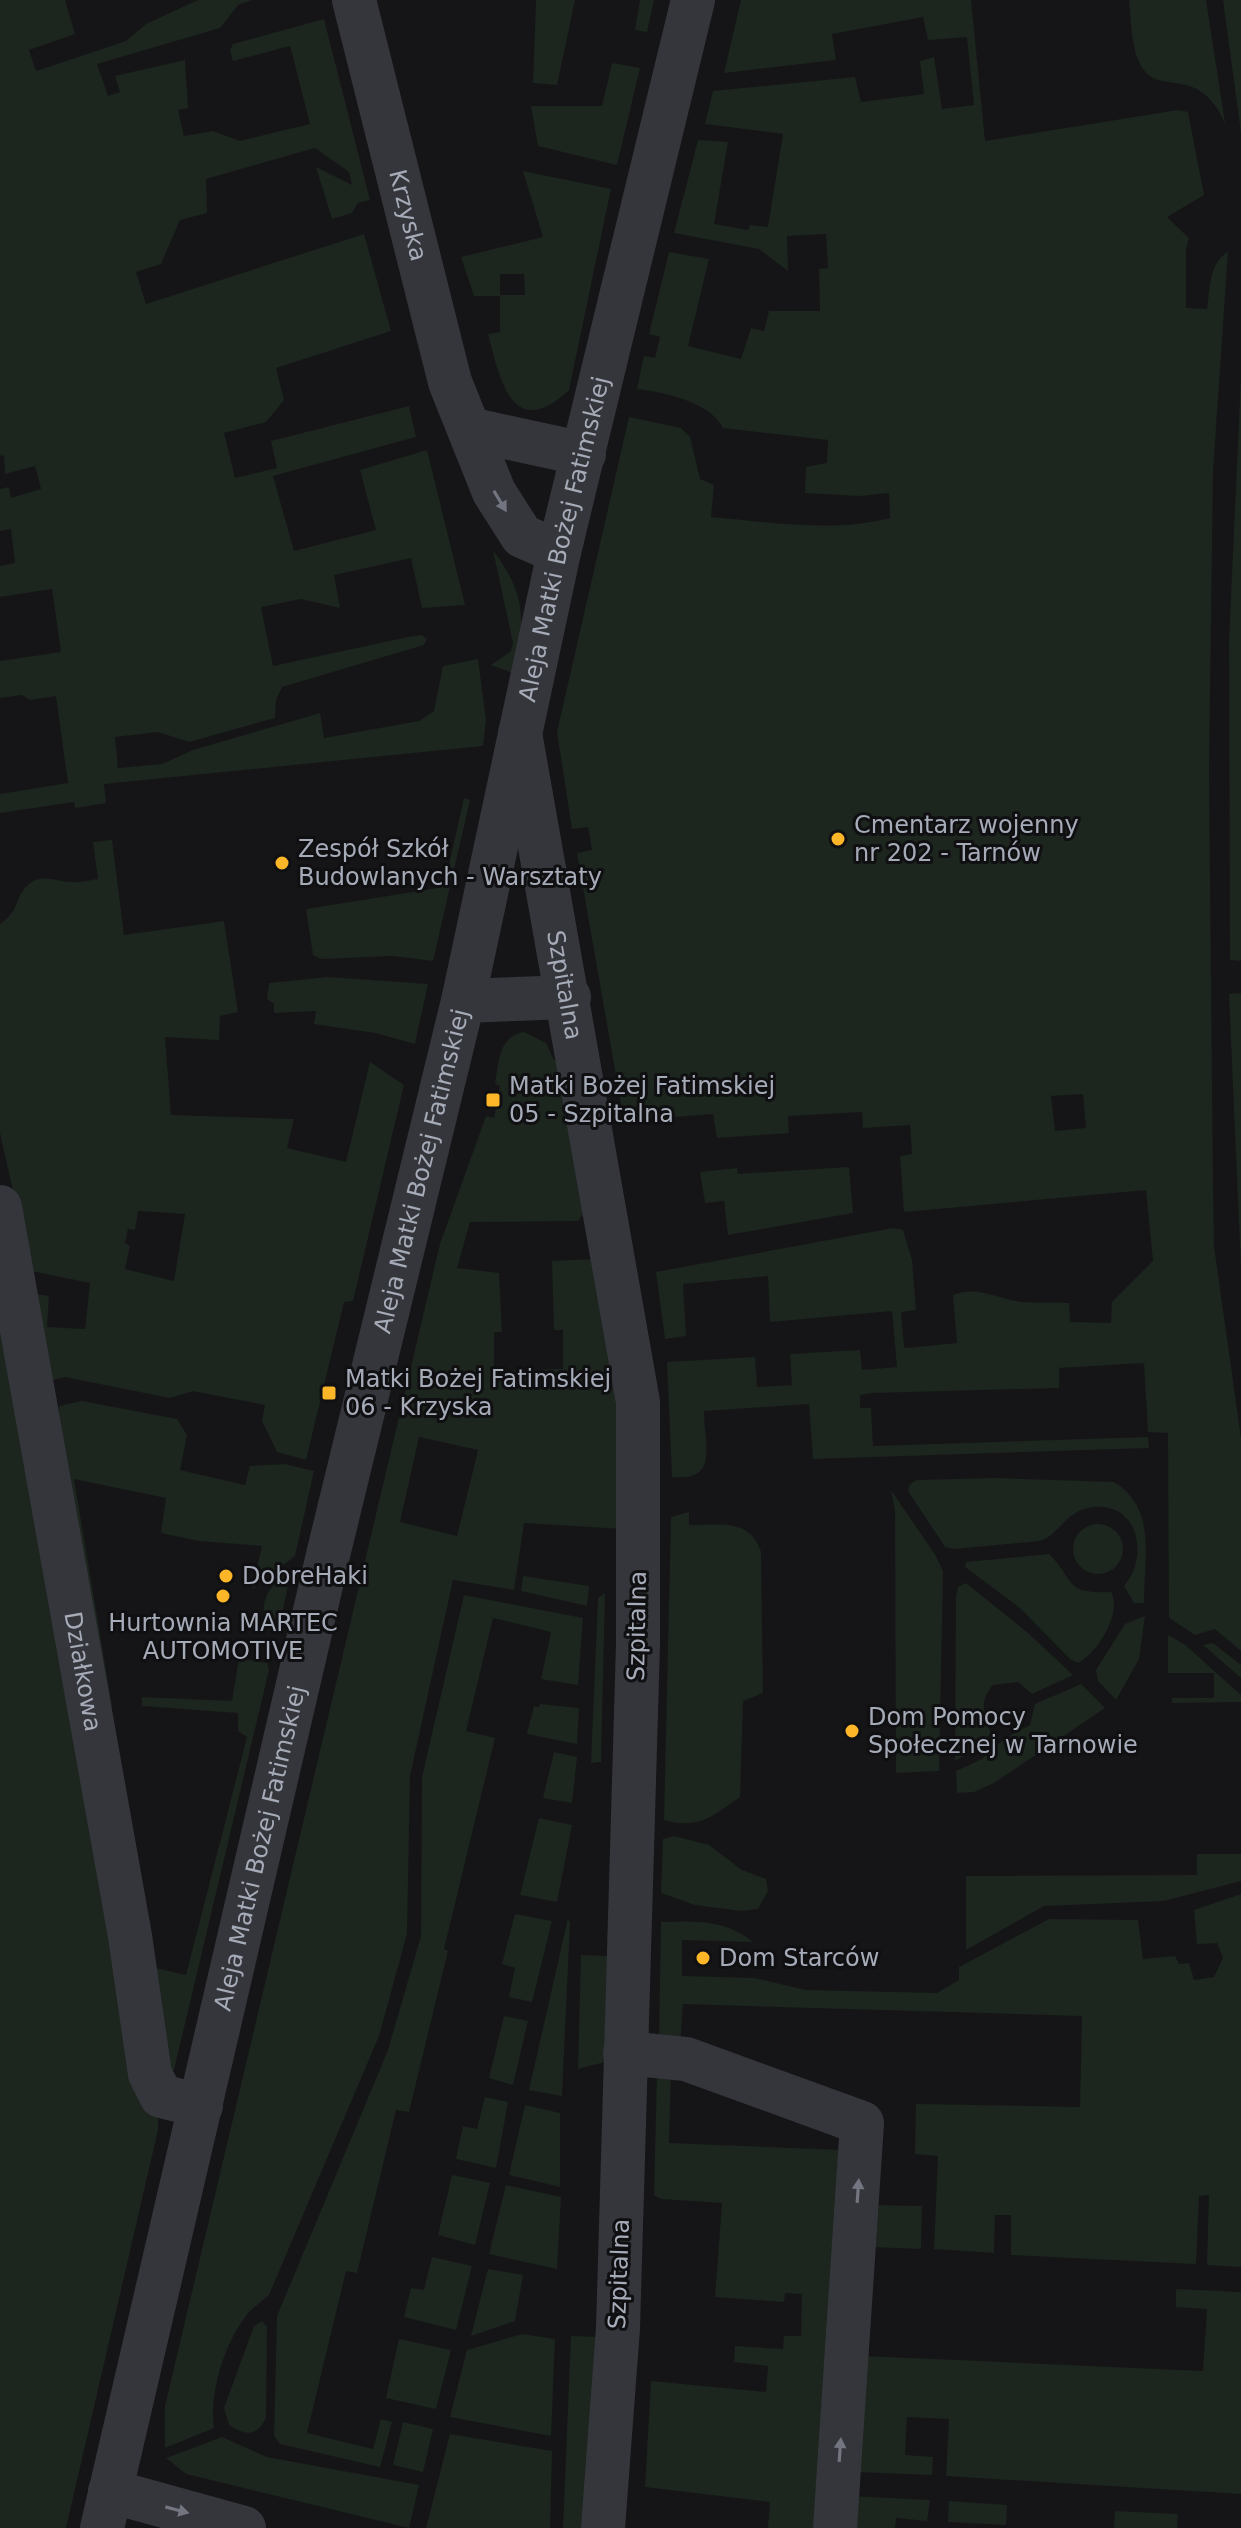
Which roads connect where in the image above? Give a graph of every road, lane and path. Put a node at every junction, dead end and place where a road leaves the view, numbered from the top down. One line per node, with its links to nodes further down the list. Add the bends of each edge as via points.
1 (354, 0): 3 (street, Krzyska, via 436,332)
2 (693, 0): 4 (street, Aleja Matki Bożej Fatimskiej)
3 (469, 429): 4 (street); 5 (street, Krzyska, one-way to 5, via 494,492 522,536)
4 (584, 454): 5 (street, Aleja Matki Bożej Fatimskiej)
5 (559, 552): 6 (street, Aleja Matki Bożej Fatimskiej)
6 (520, 733): 7 (street, Szpitalna); 8 (street, Aleja Matki Bożej Fatimskiej)
7 (569, 997): 8 (street); 10 (street, Szpitalna, via 638,1402 638,1644)
8 (463, 1001): 11 (street, Aleja Matki Bożej Fatimskiej)
9 (0, 1207): 11 (street, Działkowa, via 150,2074 161,2096)
10 (625, 2053): 14 (street, Szpitalna, via 618,2328); 15 (street, one-way to 10, via 862,2123 686,2059)
11 (201, 2106): 12 (street, Aleja Matki Bożej Fatimskiej)
12 (106, 2510): 13 (street, one-way to 13)
13 (244, 2528)
14 (603, 2528)
15 (835, 2528)

